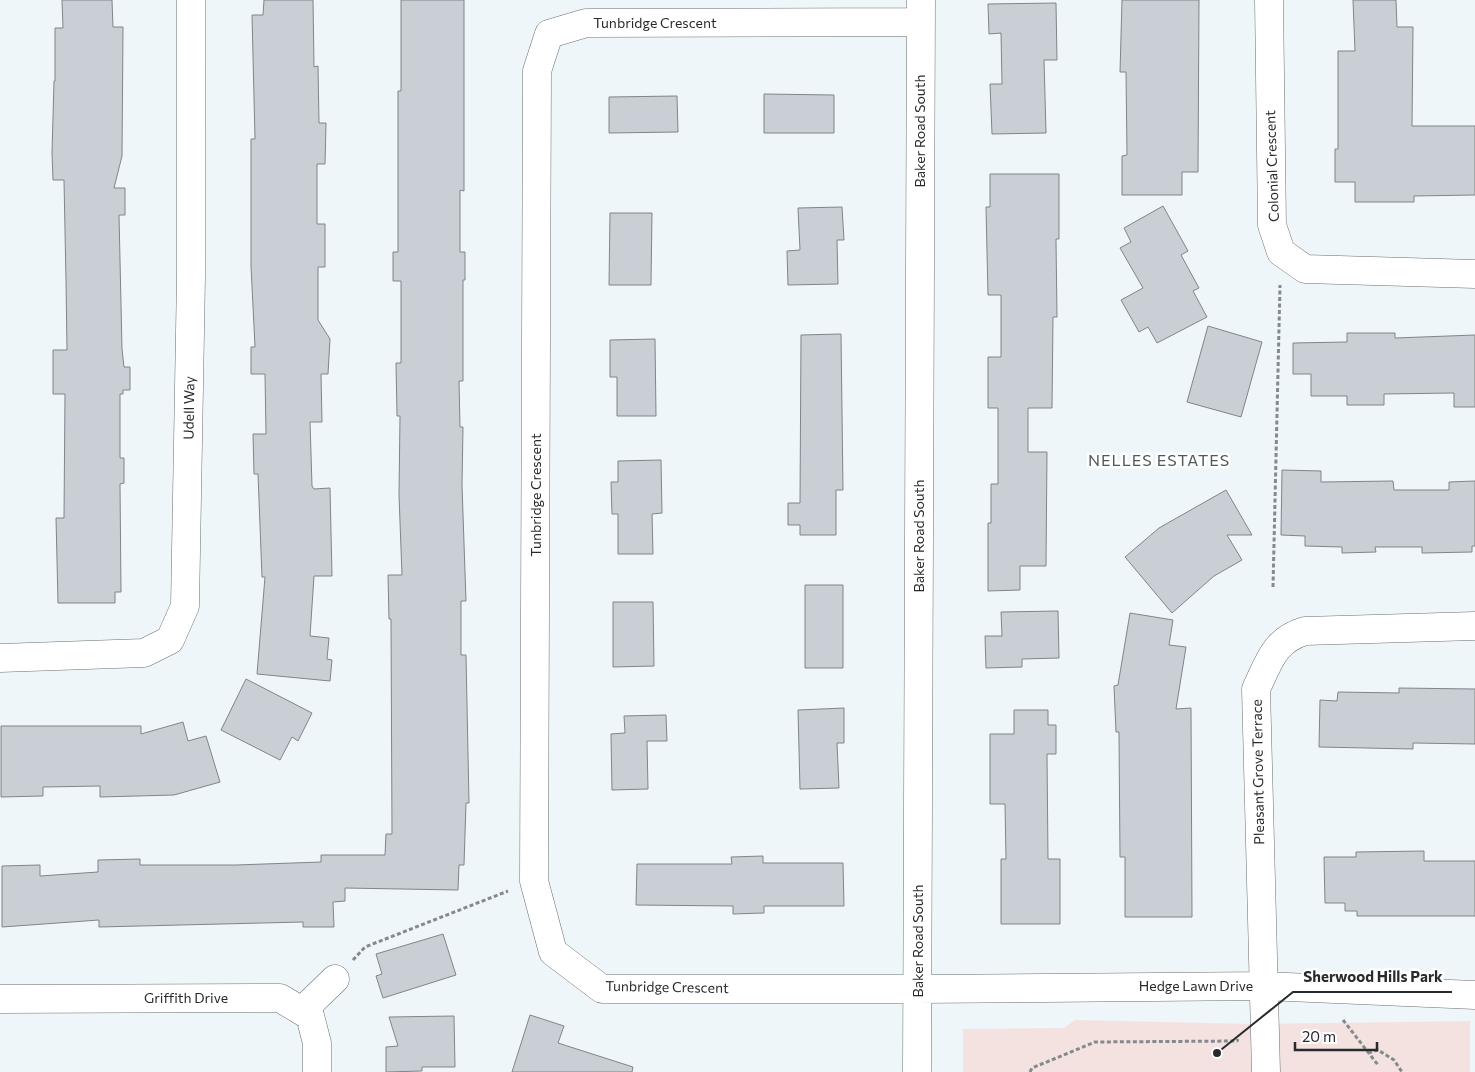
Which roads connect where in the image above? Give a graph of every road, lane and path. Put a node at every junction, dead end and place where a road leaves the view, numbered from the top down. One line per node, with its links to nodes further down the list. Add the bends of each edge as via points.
1 (191, 0): 8 (street, Udell Way, via 191,277 185,606 170,640 144,652)
2 (1269, 0): 4 (street, Colonial Crescent, via 1272,225)
3 (921, 11): 9 (street, Tunbridge Crescent, via 586,23 549,34 537,71); 12 (street, Baker Road South)
4 (1282, 252): 5 (street, via 1305,269); 6 (path)
5 (1475, 274)
6 (1273, 587)
7 (1475, 626): 11 (street, Pleasant Grove Terrace, via 1305,631 1291,635 1276,648 1256,689)
8 (0, 658)
9 (534, 881): 10 (path, via 365,947); 12 (street, Tunbridge Crescent, via 553,952 602,989)
10 (335, 978): 15 (street)
11 (1262, 986): 12 (street, Hedge Lawn Drive); 13 (street, Hedge Lawn Drive); 23 (street, Pleasant Grove Terrace)
12 (918, 989): 21 (street, Baker Road South)
13 (1475, 995)
14 (0, 999): 15 (street, Griffith Drive, via 280,998)
15 (302, 1011): 20 (street, Griffith Drive, via 310,1016 317,1043)
16 (1343, 1020): 18 (path)
17 (1241, 1034): 22 (path, via 1237,1041 1095,1042 1032,1068)
18 (1368, 1053): 19 (path); 24 (path, via 1378,1050 1394,1060)
19 (1378, 1065)
20 (317, 1072)
21 (917, 1072)
22 (1030, 1072)
23 (1266, 1072)
24 (1402, 1072)

